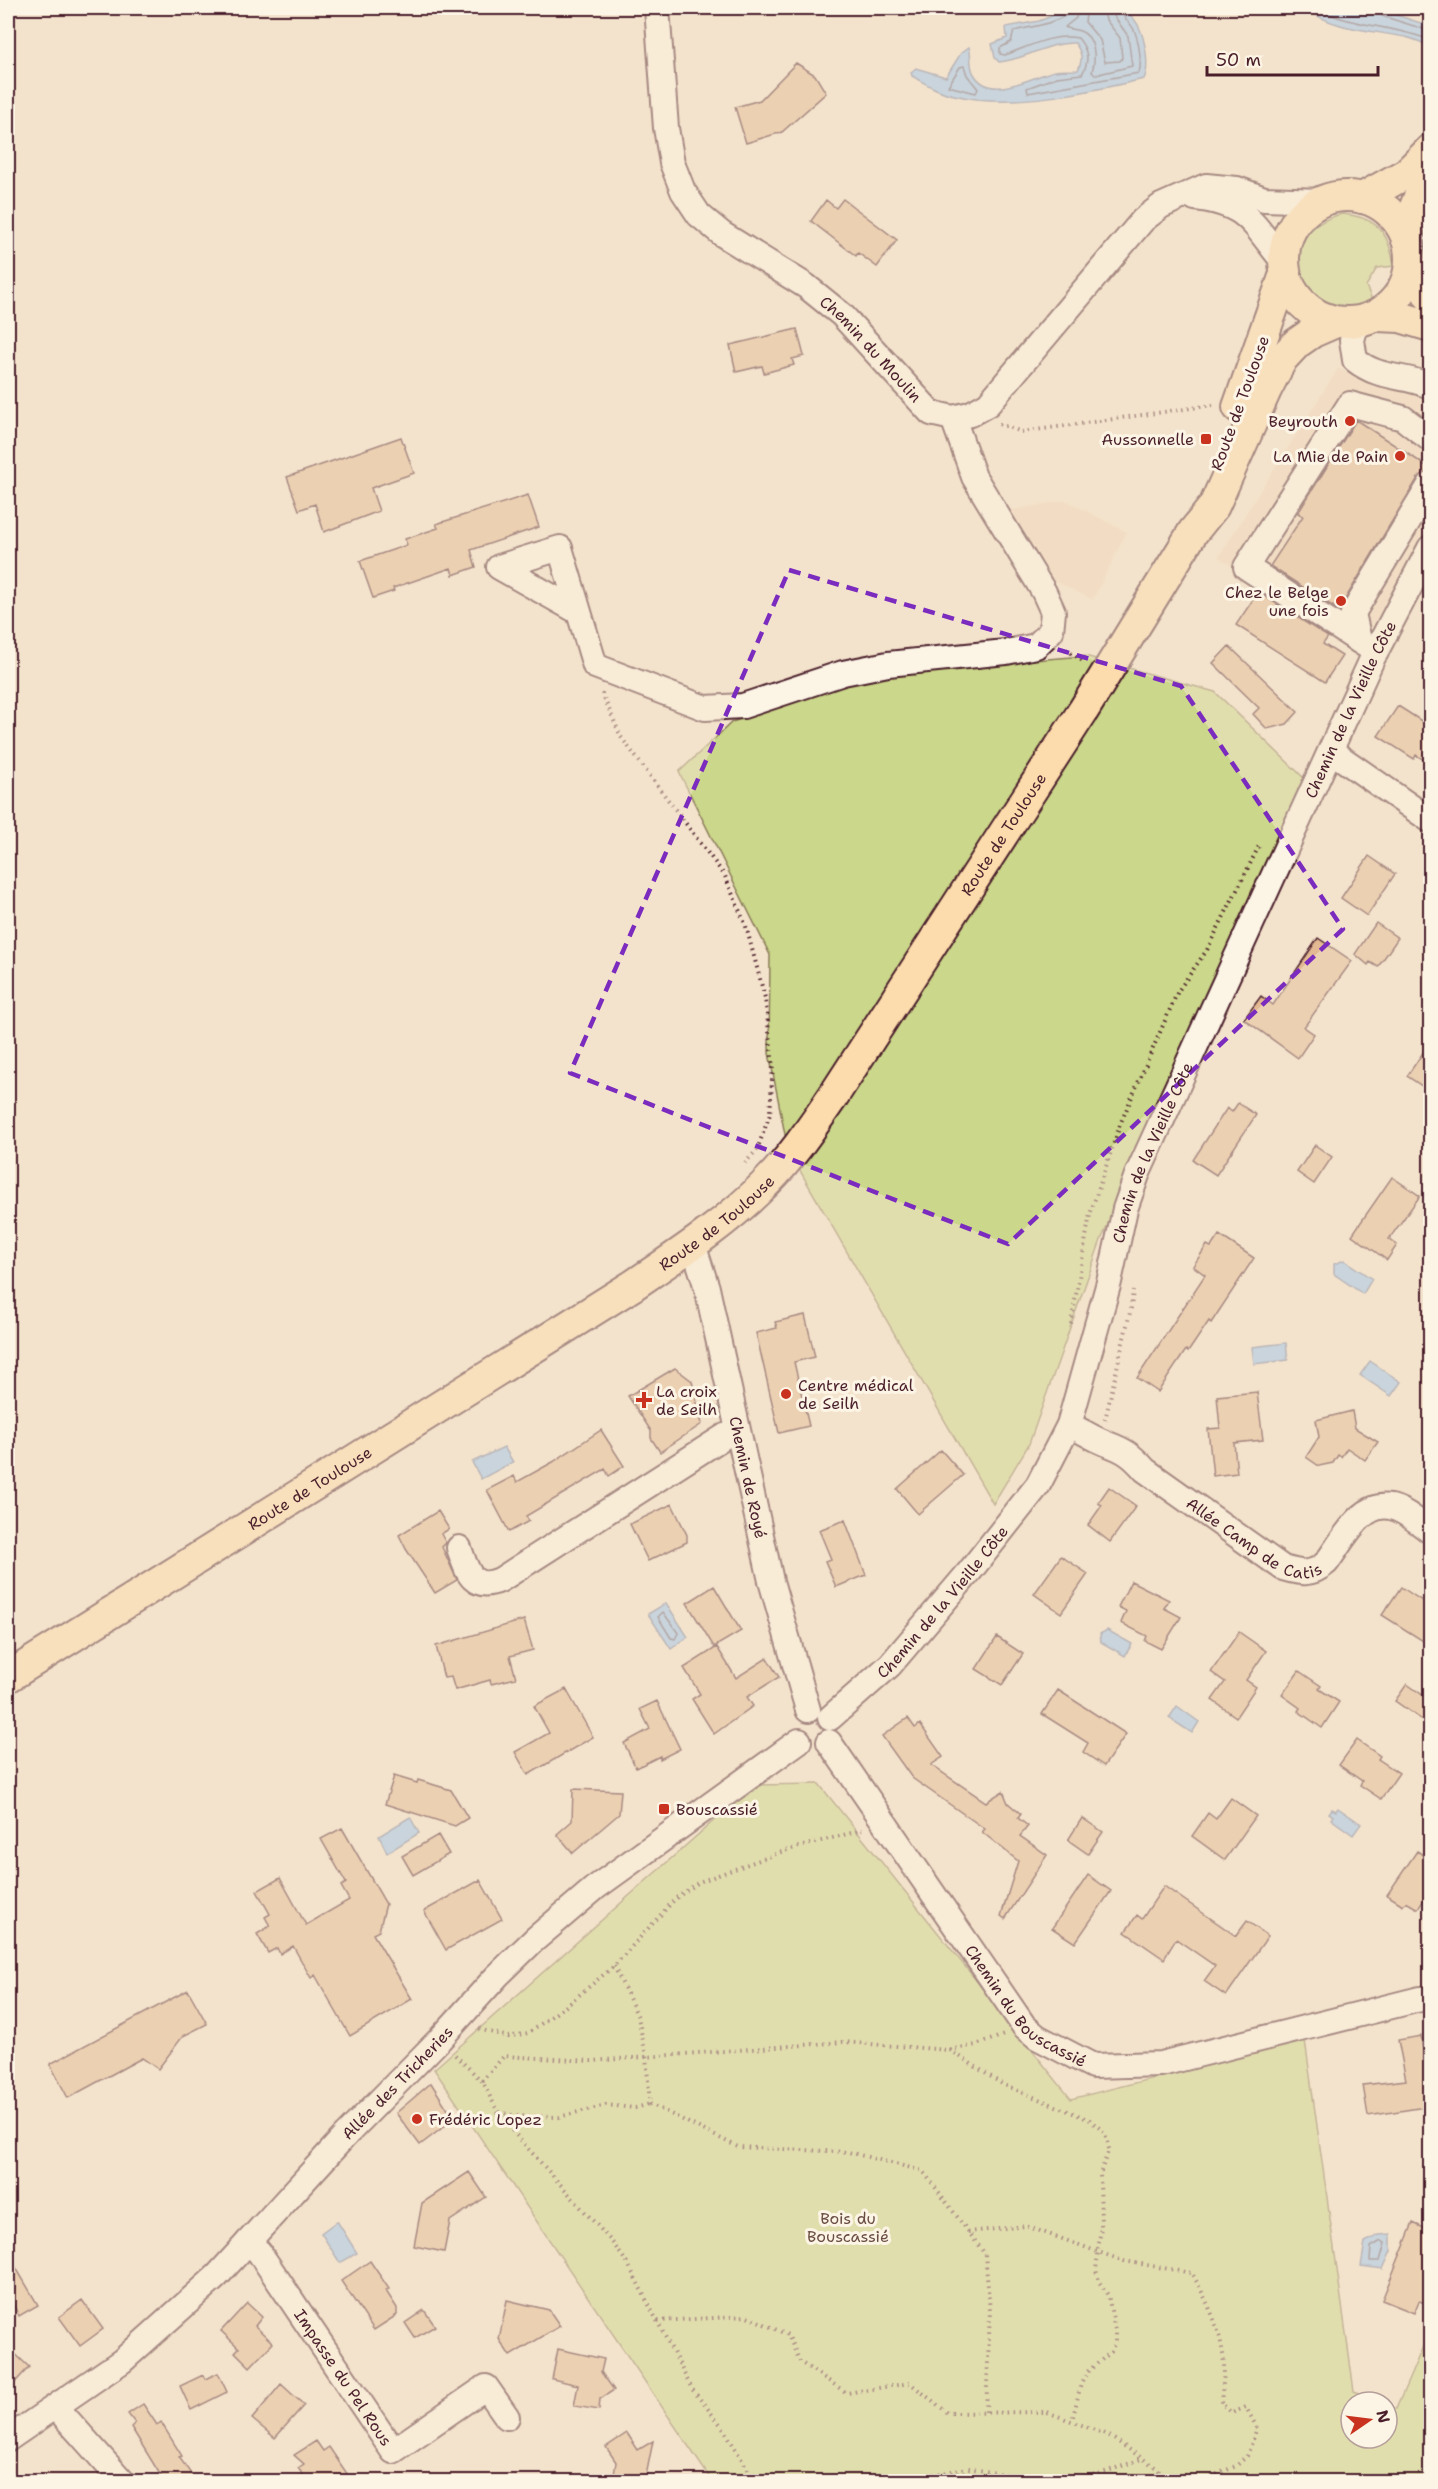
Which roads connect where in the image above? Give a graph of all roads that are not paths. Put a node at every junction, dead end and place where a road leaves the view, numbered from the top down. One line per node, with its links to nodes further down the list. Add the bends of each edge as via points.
1 (657, 8): 13 (street, Chemin du Moulin, via 672,163 683,191 699,215 722,234 806,286 842,315 931,413)
2 (1431, 150): 5 (main road, via 1407,173)
3 (1431, 168): 7 (main road, via 1412,215)
4 (1181, 196): 6 (street, via 1206,186 1237,189 1264,199); 8 (street, via 1219,202 1253,221); 13 (street, via 1143,220 988,404)
5 (1362, 198): 6 (main road, via 1348,196); 7 (main road, via 1390,213 1400,225)
6 (1322, 201): 8 (main road, via 1293,225 1286,242)
7 (1409, 252): 9 (main road); 10 (main road, via 1407,280 1390,307)
8 (1284, 268): 10 (main road, via 1292,291 1303,306 1318,316); 16 (main road, Route de Toulouse, via 1261,346)
9 (1431, 297)
10 (1356, 320): 11 (main road, via 1400,317); 12 (street, via 1352,340 1355,360 1379,374); 16 (main road, Route de Toulouse, via 1313,332 1282,359 1214,506)
11 (1431, 326)
12 (1431, 386)
13 (961, 416): 18 (street, via 974,477)
14 (1431, 439): 21 (street, via 1403,418 1350,404 1246,567)
15 (1431, 485): 21 (street, via 1353,613)
16 (1192, 532): 24 (main road, Route de Toulouse, via 1104,677 832,1098 768,1182)
17 (1431, 548): 21 (street, Chemin de la Vieille Côte)
18 (1044, 592): 19 (street, via 1053,612 1051,631 1036,646 888,664 843,673 743,705 705,708 594,666); 20 (street)
19 (579, 612)
20 (1072, 613)
21 (1368, 646): 22 (street, Chemin de la Vieille Côte)
22 (1331, 751): 23 (street); 25 (street, Chemin de la Vieille Côte, via 1137,1175)
23 (1431, 820)
24 (693, 1244): 26 (street, Chemin de Royé, via 707,1288); 29 (main road, Route de Toulouse)
25 (1069, 1425): 27 (street, Allée Camp de Catis, via 1118,1446 1145,1470 1283,1568 1302,1574 1320,1569 1366,1512 1379,1507 1396,1509); 30 (street, Chemin de la Vieille Côte, via 1038,1485 970,1571 891,1665)
26 (738, 1433): 28 (street, via 725,1436 490,1584 474,1580); 30 (street, Chemin de Royé, via 771,1581)
27 (1431, 1531)
28 (459, 1548)
29 (8, 1677)
30 (822, 1723): 31 (street, via 813,1749); 31 (street, via 796,1720); 32 (street, Chemin du Bouscassié, via 881,1819 1024,2026 1093,2066 1161,2064)
31 (799, 1741): 33 (street, Allée des Tricheries, via 595,1888 534,1940)
32 (1431, 1999)
33 (248, 2242): 34 (street, Allée des Tricheries, via 217,2276 122,2361); 35 (street, Impasse du Pel Rous, via 259,2252 393,2451 486,2387)
34 (56, 2407): 36 (street, Allée des Tricheries); 37 (street)
35 (507, 2417)
36 (8, 2439)
37 (123, 2481)

